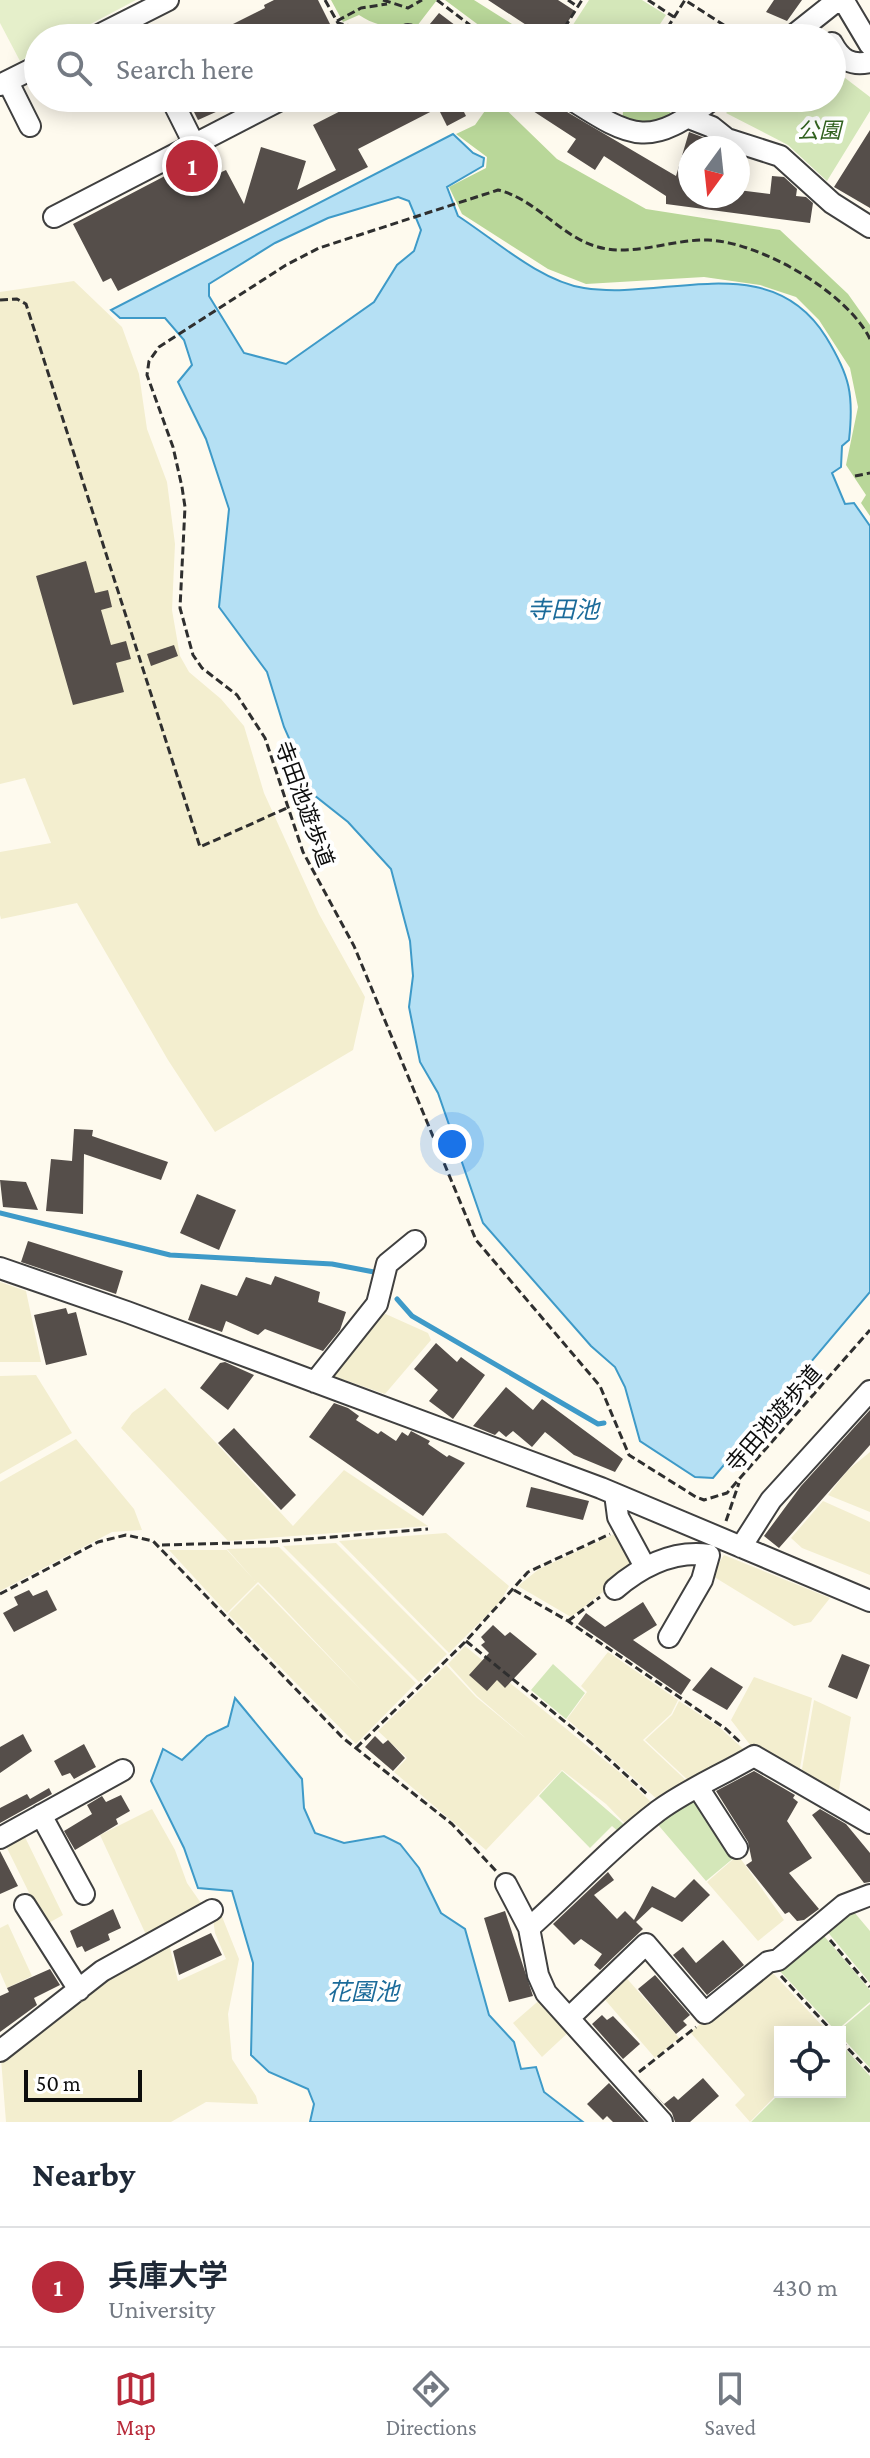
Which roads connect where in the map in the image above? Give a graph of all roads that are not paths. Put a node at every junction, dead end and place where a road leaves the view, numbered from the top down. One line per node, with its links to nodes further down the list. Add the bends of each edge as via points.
1 (168, 0): 3 (street)
2 (820, 15): 4 (street); 5 (street); 6 (street, via 834,3 845,3)
3 (140, 24)
4 (808, 24)
5 (824, 24)
6 (870, 45)
7 (846, 60): 8 (street, via 855,65)
8 (870, 62)
9 (24, 73): 10 (street)
10 (2, 83): 16 (street)
11 (178, 112): 17 (street)
12 (257, 112): 17 (street)
13 (591, 112): 15 (street, via 641,134)
14 (696, 112): 15 (street)
15 (689, 118): 19 (street, via 727,139 780,156 832,203)
16 (30, 126)
17 (194, 144): 18 (street)
18 (54, 217)
19 (870, 227)
20 (415, 1241): 22 (street, via 387,1264 377,1304)
21 (0, 1268): 22 (street)
22 (315, 1382): 24 (street)
23 (870, 1391): 25 (street, via 771,1500)
24 (615, 1494): 25 (street); 26 (street, via 624,1528)
25 (741, 1547): 28 (street)
26 (644, 1565): 27 (street); 29 (street, via 694,1553 709,1555 702,1580)
27 (615, 1589)
28 (870, 1601)
29 (669, 1637)
30 (123, 1770): 32 (street)
31 (699, 1789): 33 (street, via 754,1756); 35 (street); 41 (street, via 663,1808)
32 (41, 1815): 34 (street); 37 (street)
33 (870, 1823)
34 (0, 1838)
35 (737, 1848)
36 (506, 1884): 41 (street)
37 (84, 1894)
38 (870, 1895): 43 (street, via 844,1905 705,2013 646,1944)
39 (25, 1905): 42 (street)
40 (212, 1910): 42 (street, via 102,1971)
41 (529, 1928): 43 (street, via 546,1993)
42 (79, 1990): 44 (street)
43 (570, 2017): 45 (street)
44 (0, 2051)
45 (662, 2122)

